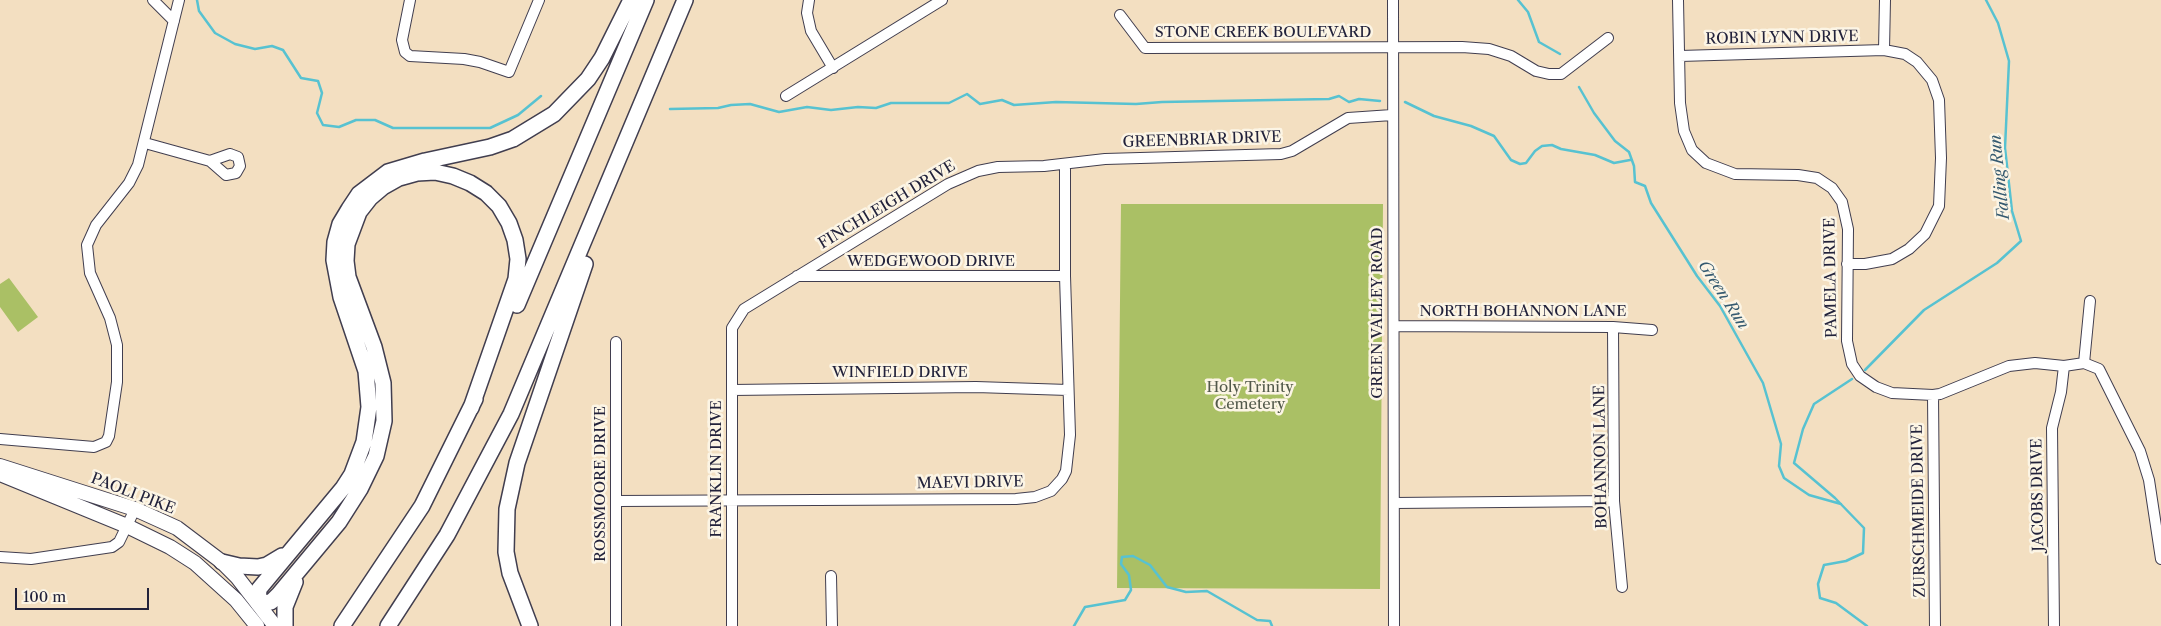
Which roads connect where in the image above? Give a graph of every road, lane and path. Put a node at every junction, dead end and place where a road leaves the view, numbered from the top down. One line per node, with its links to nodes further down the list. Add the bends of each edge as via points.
1 (153, 0): 14 (street)
2 (179, 0): 14 (street)
3 (410, 0): 4 (street, via 402,40 405,52 410,56 464,59 509,72)
4 (539, 0)
5 (631, 0): 50 (highway, via 588,79 554,114 527,132 490,147 388,172 359,194 348,209 335,242 334,260 341,297 366,371 368,425 352,474)
6 (646, 0): 40 (highway)
7 (684, 0): 22 (highway)
8 (809, 0): 19 (street, via 807,13 811,31)
9 (942, 0): 19 (street)
10 (1393, 0): 16 (street, GREEN VALLEY ROAD)
11 (1678, 0): 18 (street, PAMELA DRIVE)
12 (1885, 0): 17 (street)
13 (1120, 16): 16 (street, STONE CREEK BOULEVARD, via 1146,48)
14 (174, 21): 23 (street)
15 (1608, 38): 16 (street, via 1561,74 1536,71 1511,56 1489,49)
16 (1392, 47): 21 (street, GREEN VALLEY ROAD)
17 (1884, 50): 18 (street, ROBIN LYNN DRIVE); 26 (street, ROBIN LYNN DRIVE, via 1905,54 1917,62 1936,90 1941,110 1939,206 1925,234 1909,249 1892,259)
18 (1680, 56): 26 (street, PAMELA DRIVE, via 1681,112 1692,150 1706,164 1734,174 1798,175 1825,182 1838,194 1845,211)
19 (832, 68): 20 (street)
20 (786, 96)
21 (1392, 115): 25 (street, GREENBRIAR DRIVE, via 1348,118 1302,146 1281,154 1114,159); 31 (street, GREEN VALLEY ROAD)
22 (634, 122): 62 (highway, via 511,414 451,528); 63 (highway, via 510,486 506,552 516,592)
23 (145, 143): 24 (street); 41 (street, via 134,174 96,225 87,245 90,273 110,318 116,345 118,382 109,436 106,442 94,447)
24 (210, 161)
25 (1065, 165): 27 (street, FINCHLEIGH DRIVE, via 993,168 968,174); 28 (street, MAEVI DRIVE)
26 (1847, 264): 39 (street, PAMELA DRIVE, via 1847,341 1852,364 1860,376 1876,388 1892,393)
27 (796, 276): 28 (street, WEDGEWOOD DRIVE); 30 (street, FINCHLEIGH DRIVE)
28 (1065, 276): 38 (street, MAEVI DRIVE)
29 (2090, 301): 35 (street)
30 (739, 314): 37 (street, FRANKLIN DRIVE, via 732,328)
31 (1394, 326): 32 (street, NORTH BOHANNON LANE); 47 (street, GREEN VALLEY ROAD)
32 (1613, 327): 33 (street, NORTH BOHANNON LANE); 46 (street, BOHANNON LANE)
33 (1652, 330)
34 (616, 342): 44 (street, ROSSMOORE DRIVE)
35 (2084, 363): 36 (street, PAMELA DRIVE); 52 (street, via 2099,369 2140,451 2149,480)
36 (2064, 366): 39 (street, PAMELA DRIVE, via 2035,363 2009,366); 69 (street, JACOBS DRIVE, via 2052,428)
37 (732, 390): 38 (street, WINFIELD DRIVE); 45 (street, FRANKLIN DRIVE)
38 (1068, 390): 45 (street, MAEVI DRIVE, via 1068,463 1057,485 1043,494 1016,499)
39 (1933, 395): 68 (street, ZURSCHMEIDE DRIVE)
40 (471, 408): 54 (highway, via 516,279 515,240 509,222 486,193 453,176 417,173 383,187 370,198 351,227 347,244 348,277 380,365 384,421 376,456 360,489 339,522); 61 (highway, via 422,506)
41 (0, 439)
42 (0, 466): 48 (main road, PAOLI PIKE)
43 (0, 474): 49 (main road, PAOLI PIKE)
44 (617, 501): 45 (street, MAEVI DRIVE); 64 (street, ROSSMOORE DRIVE)
45 (731, 501): 65 (street, FRANKLIN DRIVE)
46 (1614, 501): 47 (street); 56 (street, BOHANNON LANE)
47 (1394, 503): 67 (street, GREEN VALLEY ROAD)
48 (135, 509): 49 (street); 53 (main road, PAOLI PIKE, via 177,528)
49 (127, 526): 51 (street, via 120,542 112,547 31,560); 58 (main road, PAOLI PIKE, via 195,563 236,600)
50 (297, 541): 53 (highway, via 284,555 267,565 250,568); 57 (highway, via 259,589)
51 (0, 557)
52 (2161, 559)
53 (222, 562): 57 (main road, PAOLI PIKE)
54 (300, 569): 57 (highway, via 271,602); 60 (highway, via 285,607)
55 (831, 576): 66 (street)
56 (1622, 587)
57 (258, 603): 58 (main road); 59 (main road, PAOLI PIKE)
58 (251, 623)
59 (275, 626)
60 (285, 626)
61 (342, 626)
62 (388, 626)
63 (530, 626)
64 (616, 626)
65 (732, 626)
66 (832, 626)
67 (1394, 626)
68 (1935, 626)
69 (2054, 626)

